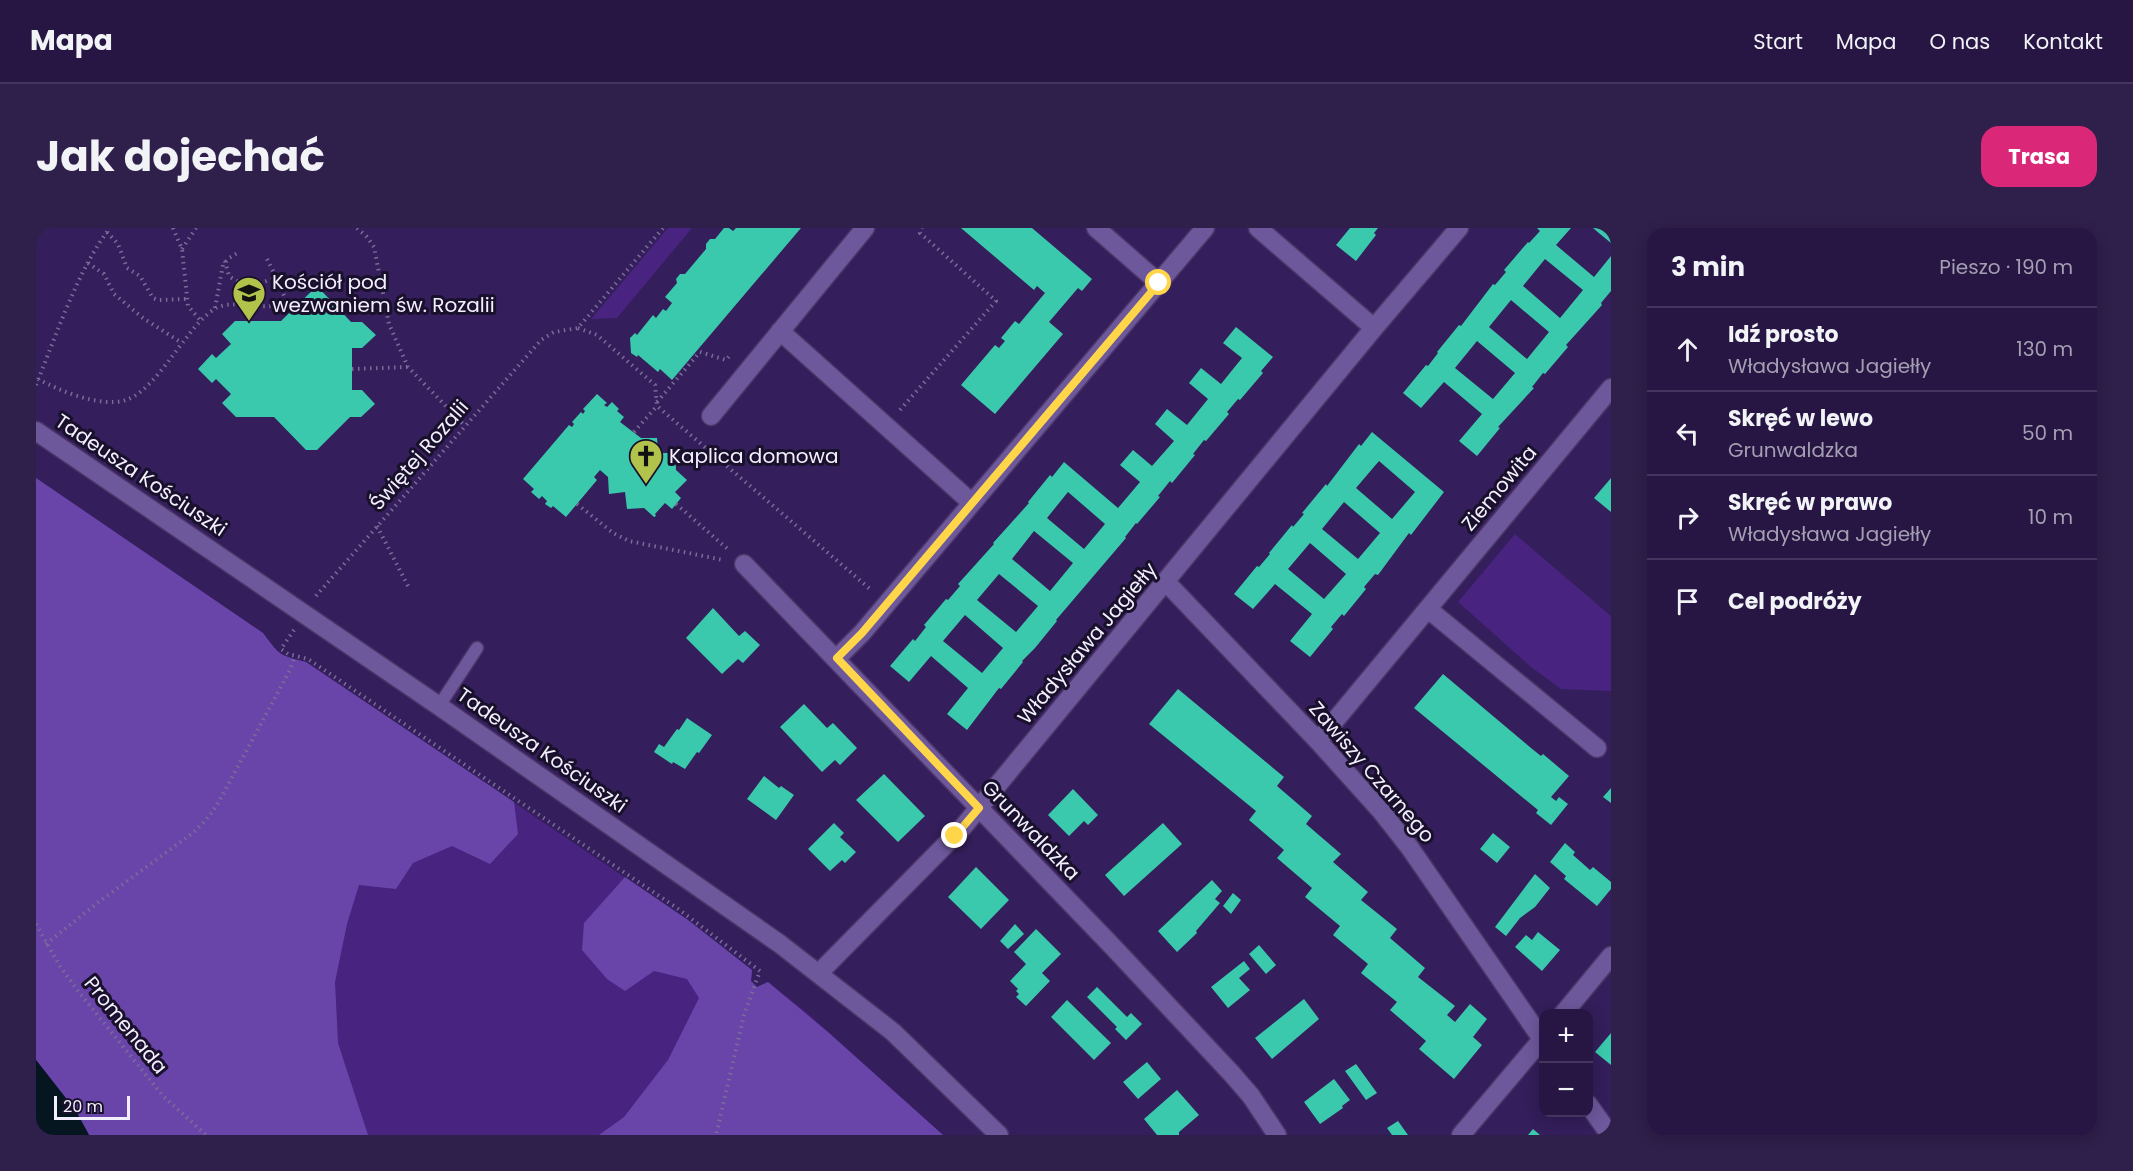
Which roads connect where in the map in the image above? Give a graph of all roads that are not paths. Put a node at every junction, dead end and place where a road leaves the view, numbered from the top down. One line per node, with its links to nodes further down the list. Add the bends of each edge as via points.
1 (865, 228): 8 (street)
2 (1096, 228): 6 (street)
3 (1204, 228): 6 (street)
4 (1258, 228): 7 (street)
5 (1459, 228): 7 (street, Władysława Jagiełły)
6 (1159, 283): 12 (street)
7 (1374, 328): 14 (street, Władysława Jagiełły)
8 (780, 331): 10 (street); 12 (street)
9 (1609, 395): 15 (street, Ziemowita)
10 (711, 416)
11 (36, 431): 18 (street, Tadeusza Kościuszki)
12 (972, 503): 17 (street)
13 (744, 564): 17 (street, Grunwaldzka)
14 (1166, 582): 19 (street, Zawiszy Czarnego); 21 (street, Władysława Jagiełły)
15 (1428, 609): 19 (street, Ziemowita); 20 (street)
16 (477, 648): 18 (lane)
17 (837, 658): 21 (street, Grunwaldzka)
18 (439, 706): 23 (street, Tadeusza Kościuszki)
19 (1318, 741): 25 (street, Zawiszy Czarnego, via 1410,848)
20 (1597, 748)
21 (979, 808): 23 (street, Władysława Jagiełły); 29 (street, Grunwaldzka, via 1239,1081)
22 (1611, 957): 24 (street)
23 (819, 973): 28 (street, Tadeusza Kościuszki, via 893,1032)
24 (1567, 1009)
25 (1539, 1033)
26 (1539, 1044): 30 (street)
27 (1593, 1111): 31 (street)
28 (999, 1135)
29 (1277, 1135)
30 (1461, 1135)
31 (1610, 1135)

